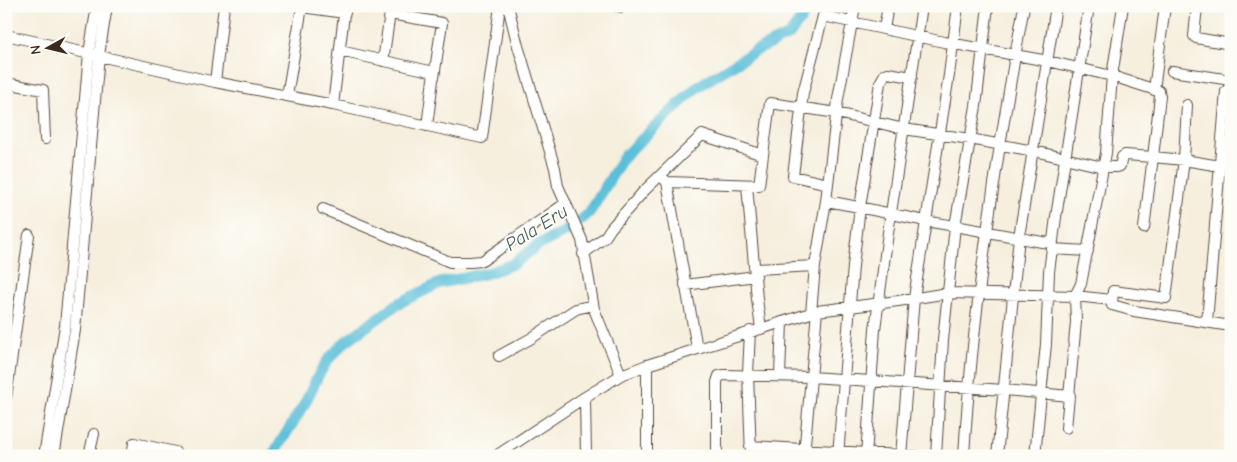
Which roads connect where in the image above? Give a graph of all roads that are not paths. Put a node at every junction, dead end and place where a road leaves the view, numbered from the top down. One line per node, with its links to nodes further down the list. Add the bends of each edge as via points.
1 (96, 6): 28 (street)
2 (106, 6): 28 (street)
3 (224, 6): 38 (street)
4 (500, 6): 48 (street, via 482,138)
5 (508, 6): 65 (street, via 558,186)
6 (855, 6): 20 (street)
7 (888, 6): 21 (street)
8 (922, 6): 23 (street)
9 (958, 6): 24 (street)
10 (988, 6): 26 (street)
11 (1024, 6): 29 (street)
12 (1056, 6): 30 (street)
13 (1089, 6): 32 (street)
14 (1123, 6): 34 (street)
15 (1165, 6): 40 (street)
16 (1197, 6): 25 (street, via 1194,36)
17 (298, 7): 18 (street); 42 (street)
18 (345, 10): 27 (street)
19 (390, 10): 31 (street); 35 (street, via 442,23)
20 (853, 23): 21 (street); 45 (street, via 823,16 803,93); 46 (street)
21 (884, 29): 23 (street)
22 (6, 35): 28 (street)
23 (917, 36): 24 (street); 36 (street)
24 (953, 43): 26 (street); 50 (street)
25 (1231, 44)
26 (983, 48): 29 (street); 52 (street)
27 (340, 51): 31 (street); 43 (street)
28 (94, 54): 38 (street); 121 (street, via 64,326); 122 (street, via 75,330)
29 (1015, 55): 30 (street); 53 (street)
30 (1048, 60): 32 (street); 54 (street)
31 (383, 61): 35 (street, via 434,72)
32 (1078, 68): 34 (street); 57 (street)
33 (1172, 71): 37 (street)
34 (1112, 76): 40 (street); 60 (street)
35 (434, 77): 48 (street)
36 (912, 77): 47 (street, via 885,74 880,83); 49 (street)
37 (1231, 80)
38 (215, 82): 42 (street)
39 (6, 83): 51 (street, via 43,90)
40 (1154, 90): 56 (street, via 1159,90 1160,96)
41 (1226, 91): 59 (street)
42 (287, 96): 43 (street)
43 (333, 105): 48 (street)
44 (1187, 105): 58 (street)
45 (802, 109): 46 (street); 55 (street, via 770,104); 62 (street, via 793,176)
46 (837, 113): 47 (street); 62 (street)
47 (874, 123): 49 (street); 66 (street)
48 (427, 126)
49 (904, 129): 50 (street); 68 (street)
50 (940, 135): 52 (street); 69 (street)
51 (45, 139)
52 (970, 139): 53 (street); 70 (street)
53 (1001, 145): 54 (street); 72 (street)
54 (1034, 151): 57 (street); 74 (street)
55 (763, 155): 61 (street, via 702,135); 63 (street, via 759,185)
56 (1153, 157): 58 (street); 60 (street, via 1125,155 1117,168); 71 (street)
57 (1066, 159): 60 (street); 75 (street)
58 (1184, 160): 59 (street); 87 (street, via 1166,298 1113,291)
59 (1220, 166): 93 (street)
60 (1103, 167): 76 (street)
61 (663, 179): 63 (street); 77 (street, via 611,228 605,238); 80 (street)
62 (828, 184): 64 (street)
63 (747, 185): 79 (street)
64 (826, 201): 66 (street); 78 (street)
65 (566, 203): 67 (street, via 482,260 470,262 450,262); 77 (street, via 582,240)
66 (860, 207): 68 (street); 90 (street)
67 (323, 209)
68 (890, 213): 69 (street); 88 (street)
69 (926, 222): 70 (street); 86 (street)
70 (955, 226): 72 (street); 81 (street)
71 (1144, 228)
72 (986, 231): 74 (street); 82 (street)
73 (29, 235): 113 (street)
74 (1019, 237): 75 (street); 83 (street)
75 (1053, 246): 76 (street); 84 (street)
76 (1088, 251): 85 (street)
77 (584, 254): 89 (street)
78 (815, 266): 79 (street); 91 (street)
79 (755, 273): 80 (street); 95 (street)
80 (685, 285): 97 (street)
81 (948, 293): 82 (street); 86 (street); 107 (street)
82 (979, 294): 83 (street); 108 (street)
83 (1013, 294): 84 (street); 109 (street)
84 (1048, 296): 85 (street); 110 (street)
85 (1075, 296): 87 (street); 111 (street)
86 (914, 298): 88 (street); 106 (street)
87 (1112, 300): 93 (street, via 1112,305)
88 (879, 304): 90 (street); 105 (street)
89 (593, 305): 98 (street, via 576,309); 101 (street)
90 (849, 307): 91 (street); 104 (street)
91 (814, 312): 92 (street); 103 (street)
92 (782, 322): 95 (street); 102 (street)
93 (1207, 322): 94 (street)
94 (1231, 326)
95 (761, 329): 96 (street)
96 (750, 331): 97 (street); 100 (street)
97 (697, 348): 99 (street)
98 (499, 356)
99 (647, 364): 101 (street); 128 (street)
100 (748, 374): 102 (street); 116 (street); 129 (street, via 718,376)
101 (621, 375): 112 (street)
102 (780, 375): 103 (street)
103 (811, 376): 104 (street); 117 (street)
104 (844, 379): 105 (street); 118 (street)
105 (872, 381): 106 (street); 119 (street)
106 (908, 384): 107 (street); 120 (street)
107 (941, 387): 108 (street); 131 (street)
108 (968, 388): 109 (street); 132 (street)
109 (1004, 390): 110 (street); 133 (street)
110 (1041, 394): 111 (street); 134 (street)
111 (1070, 396): 114 (street)
112 (585, 397): 126 (street); 127 (street)
113 (6, 398)
114 (1066, 428)
115 (94, 434): 123 (street)
116 (750, 451): 117 (street)
117 (804, 452): 118 (street)
118 (838, 453): 119 (street)
119 (866, 454): 120 (street)
120 (901, 455): 130 (street)
121 (44, 456)
122 (54, 456)
123 (89, 456)
124 (132, 456): 125 (street, via 134,443 175,452)
125 (175, 456)
126 (499, 456)
127 (586, 456)
128 (647, 456)
129 (717, 456)
130 (916, 456)
131 (936, 456)
132 (964, 456)
133 (997, 456)
134 (1035, 456)

